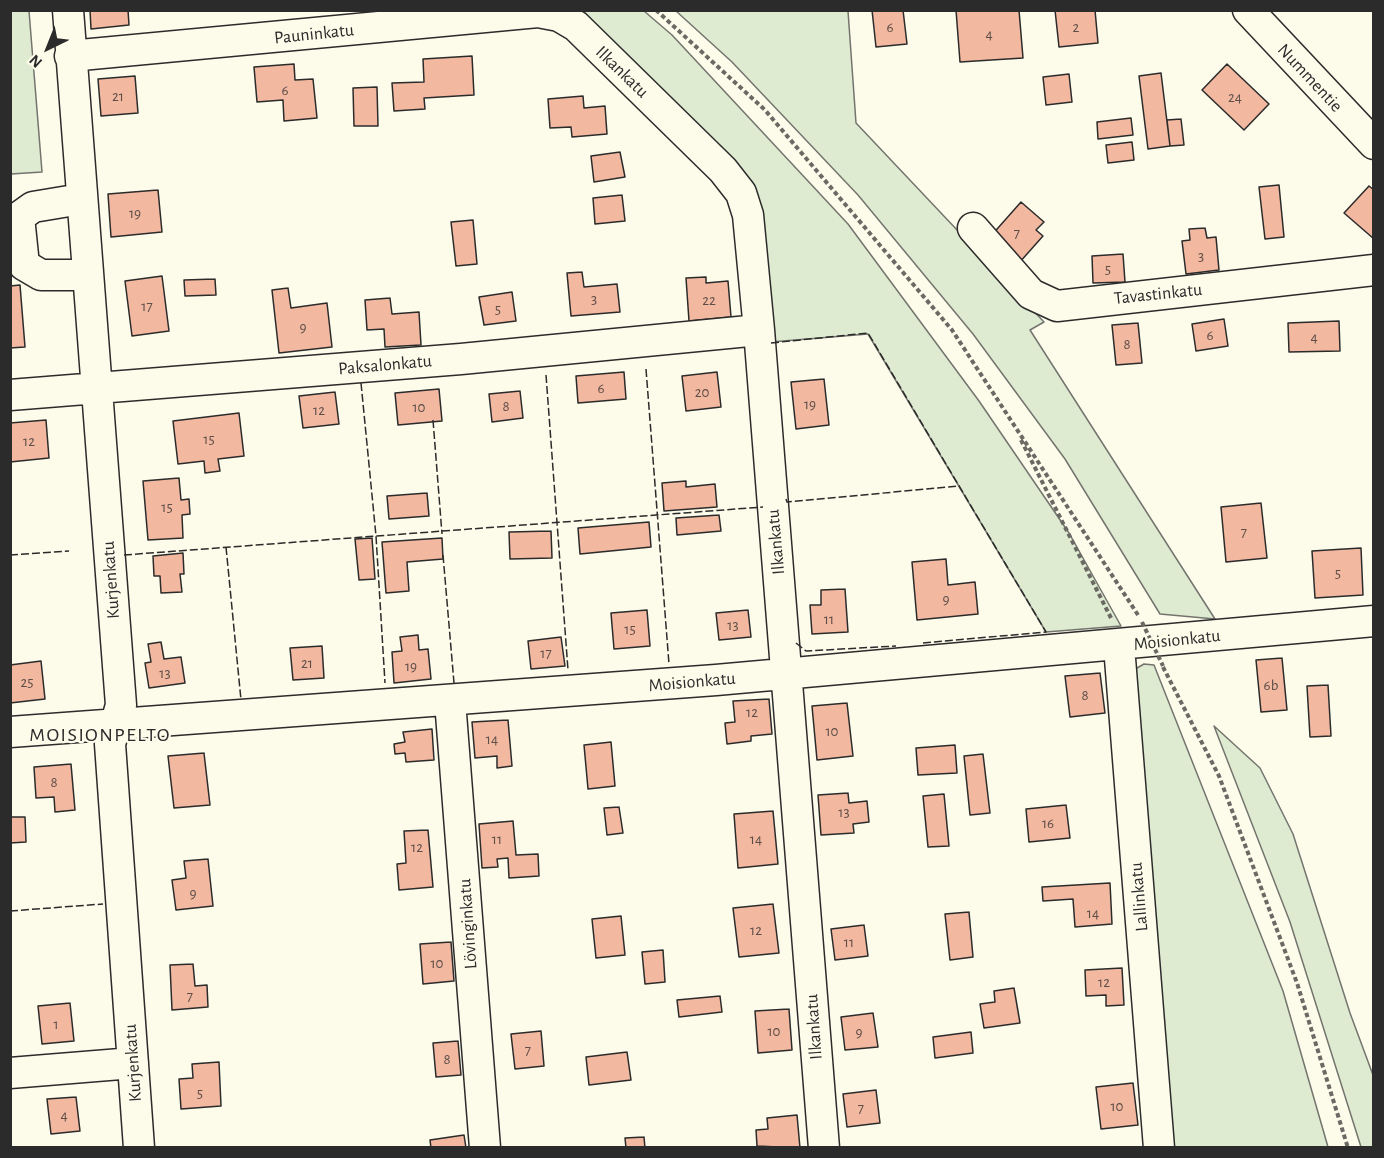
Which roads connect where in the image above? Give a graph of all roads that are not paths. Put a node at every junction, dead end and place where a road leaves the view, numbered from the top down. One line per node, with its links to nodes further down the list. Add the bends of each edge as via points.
1 (68, 10): 4 (street, Kurjenkatu)
2 (1248, 10): 5 (street, Nummentie)
3 (559, 16): 4 (street, Pauninkatu, via 538,12); 10 (street, Ilkankatu, via 576,26 723,170 741,193 748,215)
4 (70, 56): 6 (street, Kurjenkatu)
5 (1374, 144)
6 (81, 199): 9 (street, Kurjenkatu); 9 (street, via 33,207 19,217 24,265 40,275)
7 (973, 228): 8 (street, Tavastinkatu, via 1031,294 1057,306)
8 (1374, 270)
9 (87, 275): 11 (street, Kurjenkatu)
10 (759, 330): 11 (street, Paksalonkatu); 15 (street, Ilkankatu)
11 (96, 388): 12 (street, Paksalonkatu); 17 (street, Kurjenkatu, via 121,705)
12 (10, 395)
13 (1374, 621): 14 (street, Moisionkatu)
14 (1129, 637): 15 (street, Moisionkatu); 24 (street, Lallinkatu)
15 (786, 673): 16 (street, Moisionkatu); 23 (street, Ilkankatu)
16 (450, 701): 17 (street, Moisionkatu); 22 (street, Lövinginkatu)
17 (117, 723): 18 (street, Moisionkatu); 19 (street, Kurjenkatu, via 110,744)
18 (10, 732)
19 (133, 1063): 20 (street); 21 (street, Kurjenkatu)
20 (10, 1073)
21 (139, 1148)
22 (485, 1148)
23 (824, 1148)
24 (1159, 1148)

